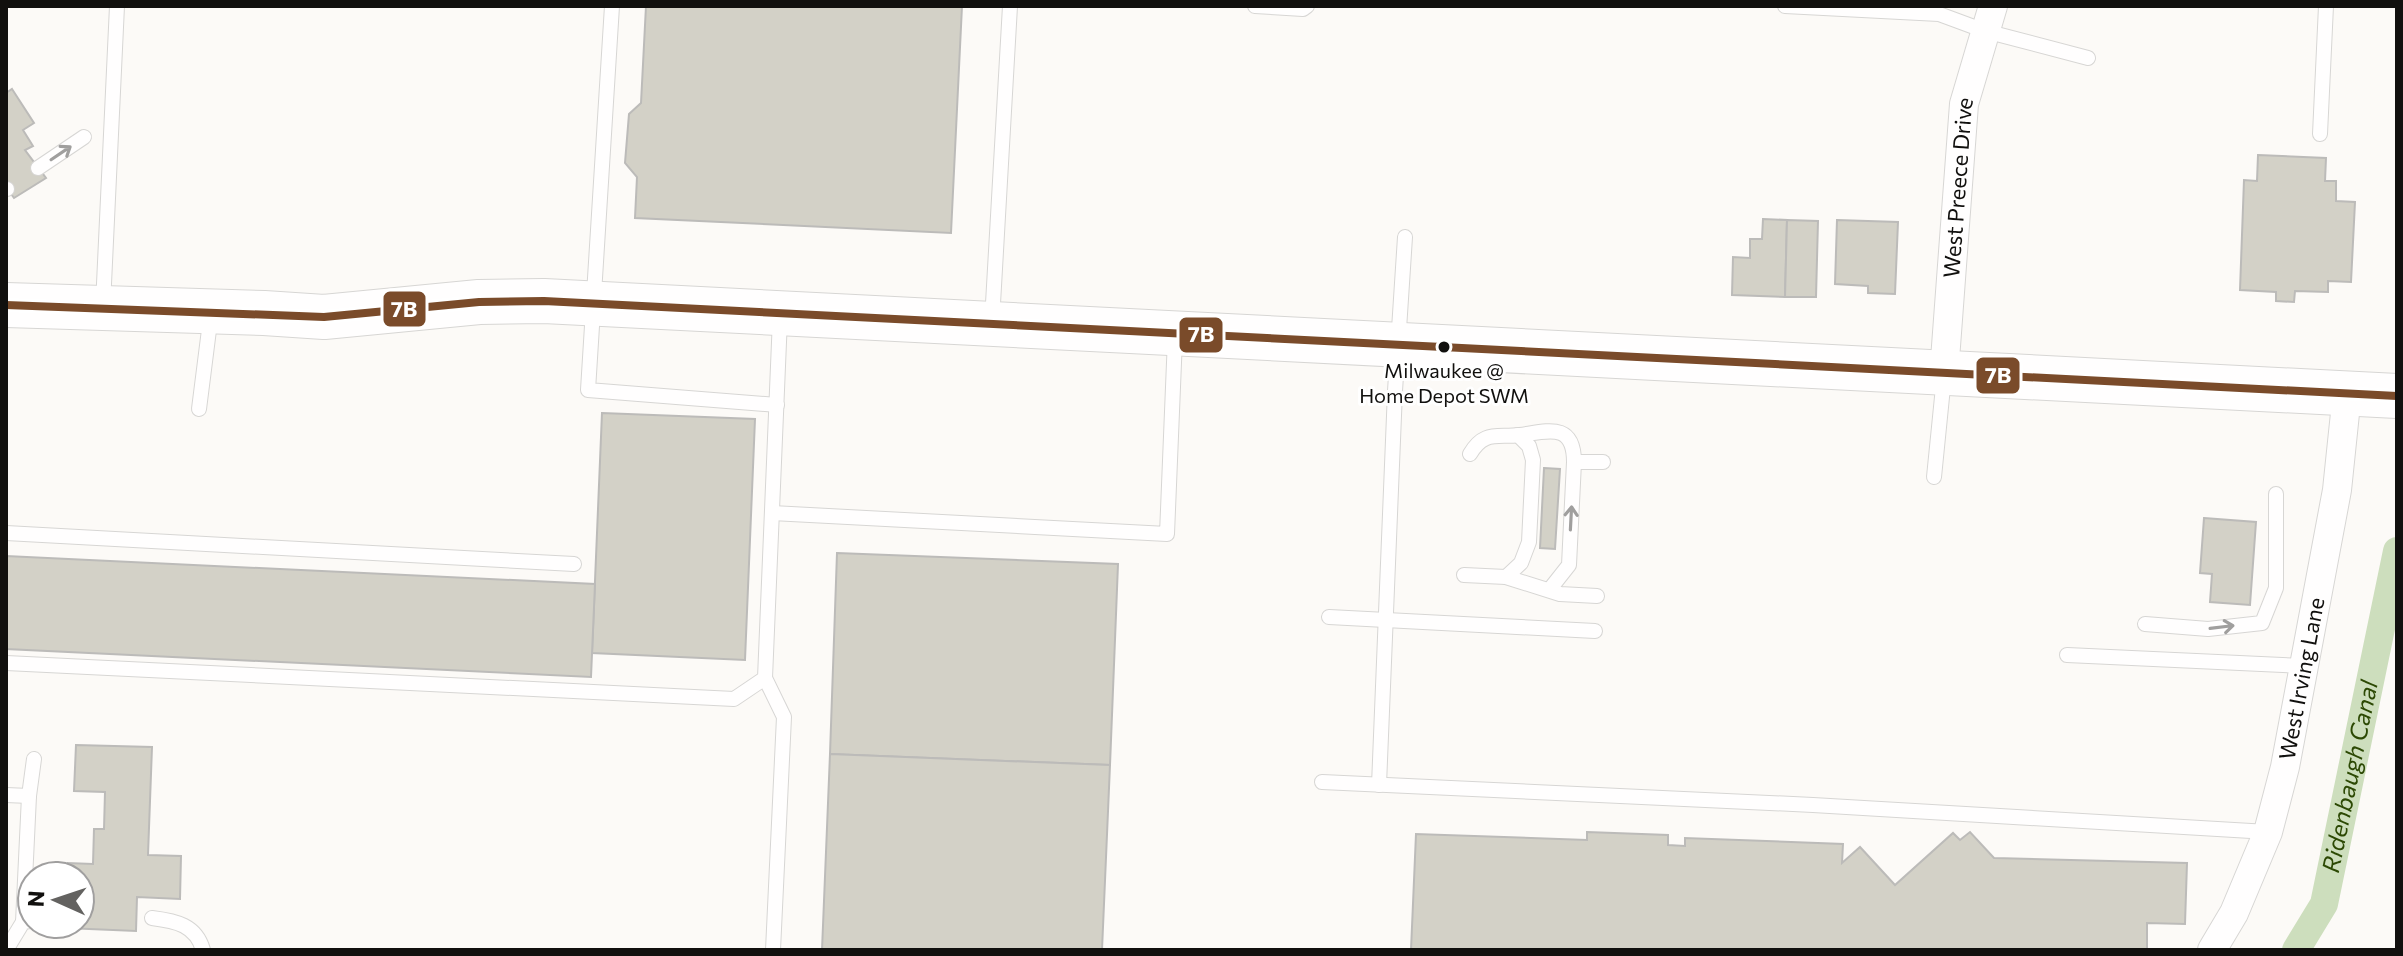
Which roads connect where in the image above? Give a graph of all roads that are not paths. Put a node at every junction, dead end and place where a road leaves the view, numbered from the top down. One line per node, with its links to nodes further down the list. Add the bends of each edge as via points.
1 (117, 6): 16 (lane)
2 (612, 6): 14 (lane)
3 (1010, 6): 19 (lane)
4 (1255, 6): 5 (lane)
5 (1307, 6)
6 (1785, 6): 8 (lane)
7 (2326, 6): 10 (lane)
8 (1989, 19): 9 (lane); 22 (street, West Preece Drive, via 1964,104)
9 (2088, 58)
10 (2320, 134)
11 (84, 137): 12 (lane, one-way to 11)
12 (38, 168)
13 (1405, 237): 21 (lane)
14 (594, 303): 17 (main road, via 479,302 324,317); 18 (main road); 25 (lane, via 588,390)
15 (6, 305): 16 (main road)
16 (103, 309): 17 (main road)
17 (211, 312): 26 (lane)
18 (780, 312): 19 (main road); 25 (lane)
19 (992, 323): 20 (main road)
20 (1175, 333): 21 (main road); 33 (lane, via 1167,534)
21 (1398, 344): 22 (main road); 41 (lane)
22 (1944, 373): 23 (main road); 31 (lane)
23 (2347, 394): 24 (main road); 46 (street, West Irving Lane, via 2337,490)
24 (2397, 396)
25 (777, 405): 33 (lane)
26 (199, 409)
27 (1518, 435): 28 (lane, via 1490,436); 29 (lane, via 1559,432 1570,438); 37 (lane, via 1533,460 1529,542 1521,563)
28 (1470, 454)
29 (1574, 462): 30 (lane); 38 (lane, one-way to 29, via 1569,565)
30 (1603, 462)
31 (1934, 477)
32 (2276, 494): 42 (lane, one-way to 32, via 2208,629 2262,623 2276,588)
33 (772, 513): 47 (lane)
34 (6, 533): 35 (lane)
35 (574, 564)
36 (1464, 575): 37 (lane)
37 (1506, 577): 38 (lane)
38 (1550, 589): 39 (lane)
39 (1597, 596)
40 (1329, 617): 41 (lane)
41 (1386, 620): 43 (lane); 50 (lane)
42 (2145, 624)
43 (1595, 631)
44 (2067, 655): 46 (lane)
45 (6, 663): 47 (lane, via 734,699)
46 (2303, 666): 53 (street, West Irving Lane)
47 (765, 678): 57 (lane, via 784,717)
48 (34, 759): 52 (lane)
49 (1322, 782): 50 (lane)
50 (1379, 785): 53 (lane)
51 (6, 795): 52 (lane)
52 (29, 796): 54 (lane)
53 (2268, 832): 58 (street, West Irving Lane, via 2234,913)
54 (28, 860)
55 (152, 918): 56 (lane, via 187,926)
56 (203, 950)
57 (773, 950)
58 (2212, 950)

